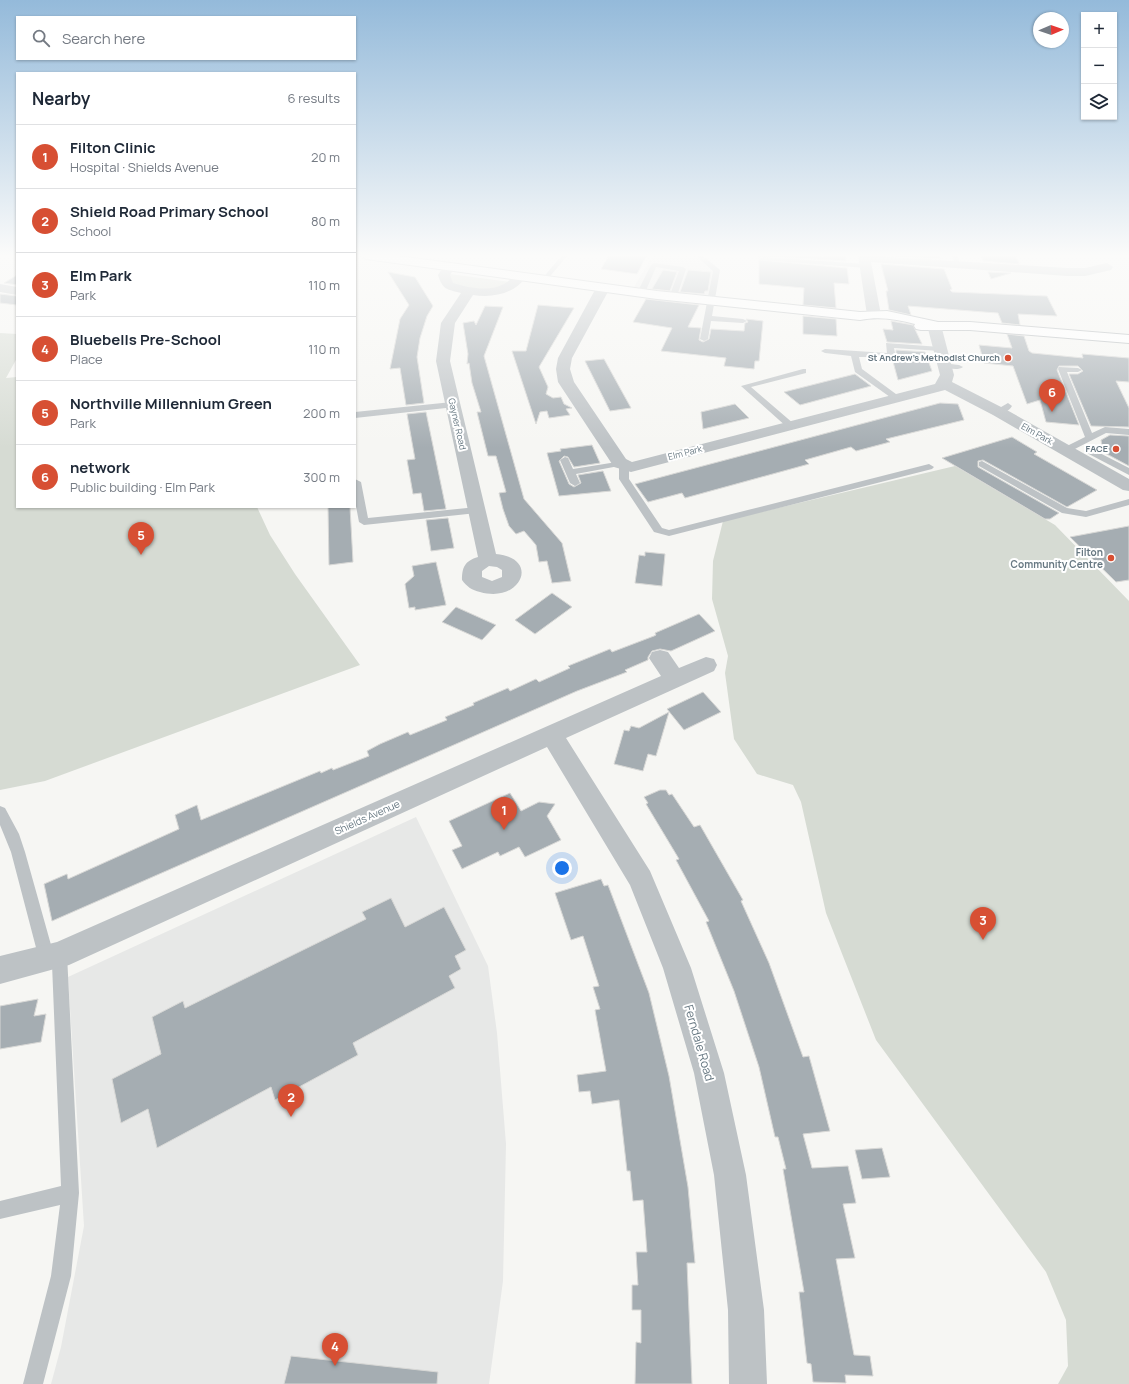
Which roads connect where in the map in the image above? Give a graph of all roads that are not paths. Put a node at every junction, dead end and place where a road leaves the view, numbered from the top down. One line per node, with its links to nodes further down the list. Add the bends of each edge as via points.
1 (450, 320): 18 (street, Gayner Road, via 443,360)
2 (586, 320): 27 (street, via 565,358 563,369 566,382)
3 (708, 320): 9 (lane)
4 (727, 320): 7 (lane)
5 (870, 320): 8 (main road, via 921,326)
6 (914, 320): 8 (main road)
7 (743, 321)
8 (934, 325): 10 (main road); 11 (street)
9 (704, 339)
10 (1129, 339)
11 (940, 349): 13 (lane, via 889,345 889,355); 16 (street, via 952,366)
12 (825, 351): 13 (lane)
13 (855, 354): 17 (lane, via 856,366 862,374)
14 (1078, 370): 22 (lane, via 1062,369)
15 (803, 371): 20 (lane, via 745,386)
16 (944, 384): 17 (street, Elm Park); 23 (street, Elm Park, via 1003,410)
17 (897, 398): 20 (street, Elm Park)
18 (452, 405): 19 (lane); 35 (street, Gayner Road)
19 (356, 415)
20 (791, 426): 27 (street, Elm Park, via 644,464 631,467)
21 (1129, 432): 22 (lane, via 1105,430)
22 (1090, 438): 23 (lane)
23 (1066, 450): 24 (street, Elm Park)
24 (1095, 458): 30 (lane); 33 (street, Elm Park)
25 (565, 460): 29 (lane)
26 (982, 464): 34 (lane, via 1065,511 1086,514)
27 (622, 465): 28 (lane, via 624,479 658,530 669,534); 29 (lane)
28 (929, 467)
29 (570, 472): 32 (lane)
30 (1129, 472)
31 (356, 482): 35 (lane, via 364,522)
32 (575, 483)
33 (1129, 486)
34 (1129, 502)
35 (477, 510): 36 (street, Gayner Road)
36 (488, 560)
37 (660, 658): 39 (street)
38 (706, 665): 39 (street, Shields Avenue)
39 (676, 679): 40 (street, Shields Avenue)
40 (551, 734): 42 (street, Shields Avenue); 47 (street, Ferndale Road, via 641,879 677,968 707,1065 730,1175 746,1310)
41 (0, 812): 42 (lane, via 12,834)
42 (53, 957): 43 (street, Shields Avenue); 44 (lane)
43 (0, 970)
44 (70, 1193): 45 (lane); 46 (lane, via 61,1276)
45 (0, 1210)
46 (33, 1384)
47 (748, 1384)

